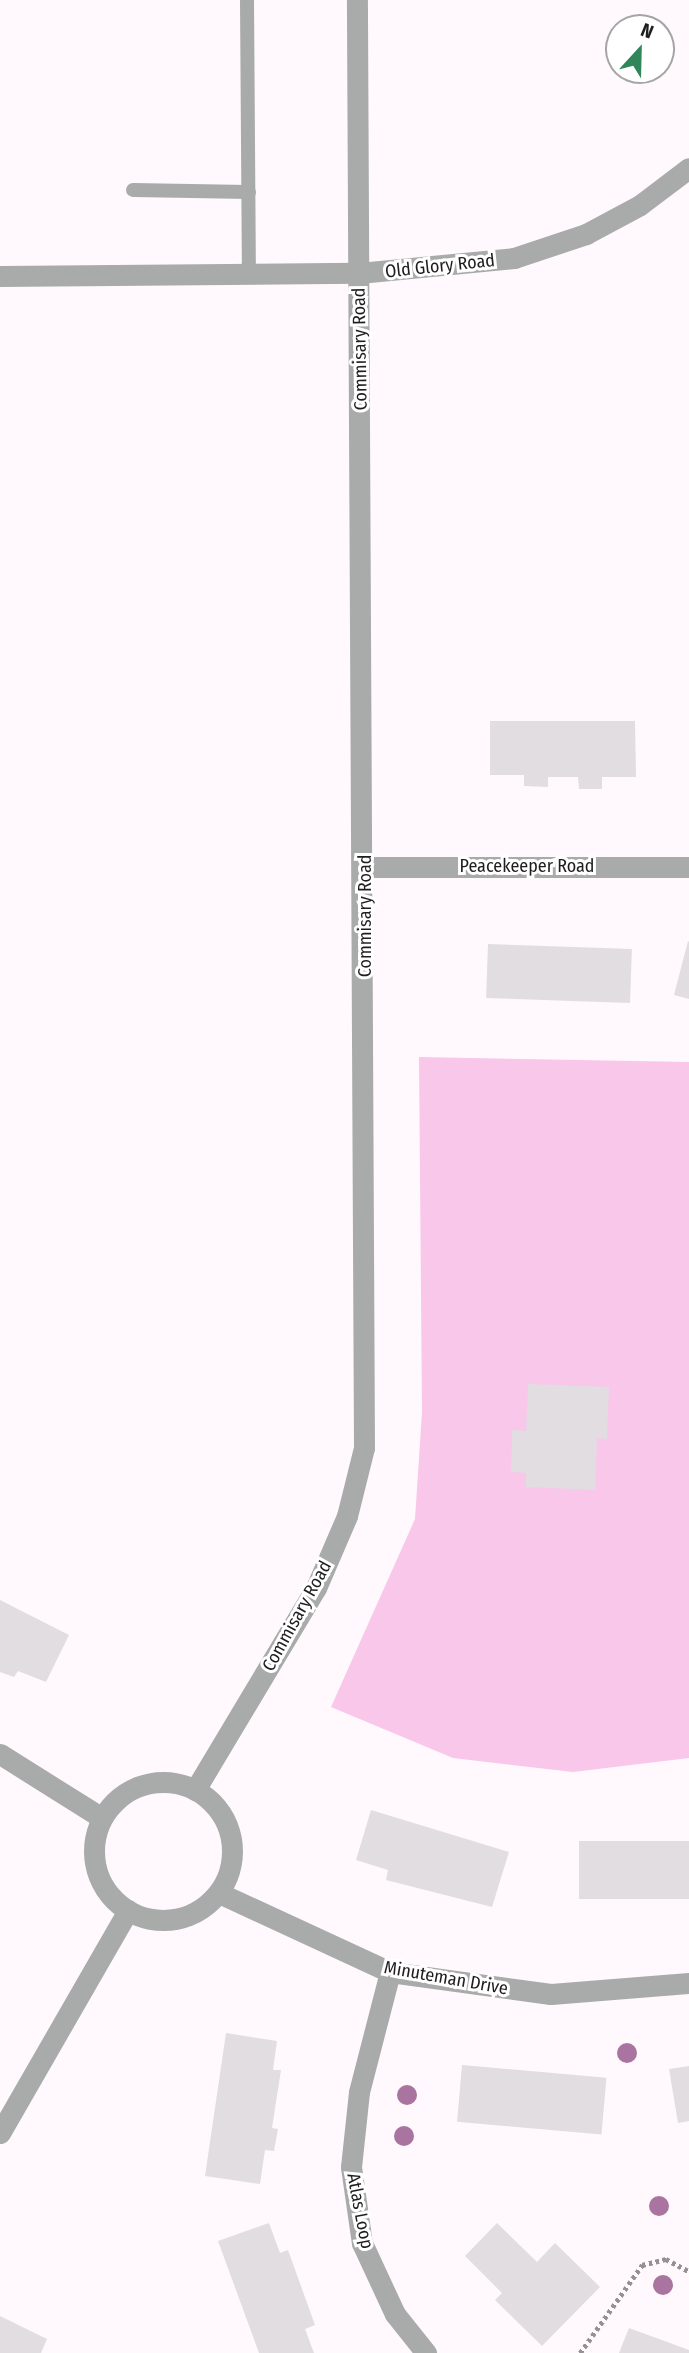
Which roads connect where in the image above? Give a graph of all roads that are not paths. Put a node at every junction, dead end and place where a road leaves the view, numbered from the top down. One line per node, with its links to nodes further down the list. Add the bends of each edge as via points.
1 (247, 0): 5 (lane)
2 (357, 0): 7 (street, Commisary Road)
3 (689, 168): 7 (street, Old Glory Road, via 640,205 586,234 514,258)
4 (133, 190): 5 (lane)
5 (248, 192): 6 (lane)
6 (249, 273): 7 (street, Old Glory Road); 8 (street, Old Glory Road)
7 (359, 273): 9 (street, Commisary Road)
8 (0, 276)
9 (365, 867): 10 (street, Peacekeeper Road); 12 (street, Commisary Road, via 364,1448 347,1517 316,1588)
10 (689, 867)
11 (0, 1754): 13 (street)
12 (195, 1790): 13 (street, via 147,1783 124,1792); 14 (street, via 214,1803 230,1835 230,1871)
13 (102, 1818): 15 (street, via 93,1855 99,1878)
14 (219, 1893): 15 (street, via 179,1919 155,1920); 16 (street, Minuteman Drive)
15 (128, 1910): 18 (street)
16 (390, 1972): 17 (street, Minuteman Drive, via 551,1994); 19 (street, Atlas Loop, via 359,2092 351,2167 362,2243 395,2315)
17 (689, 1983)
18 (0, 2133)
19 (426, 2353)

